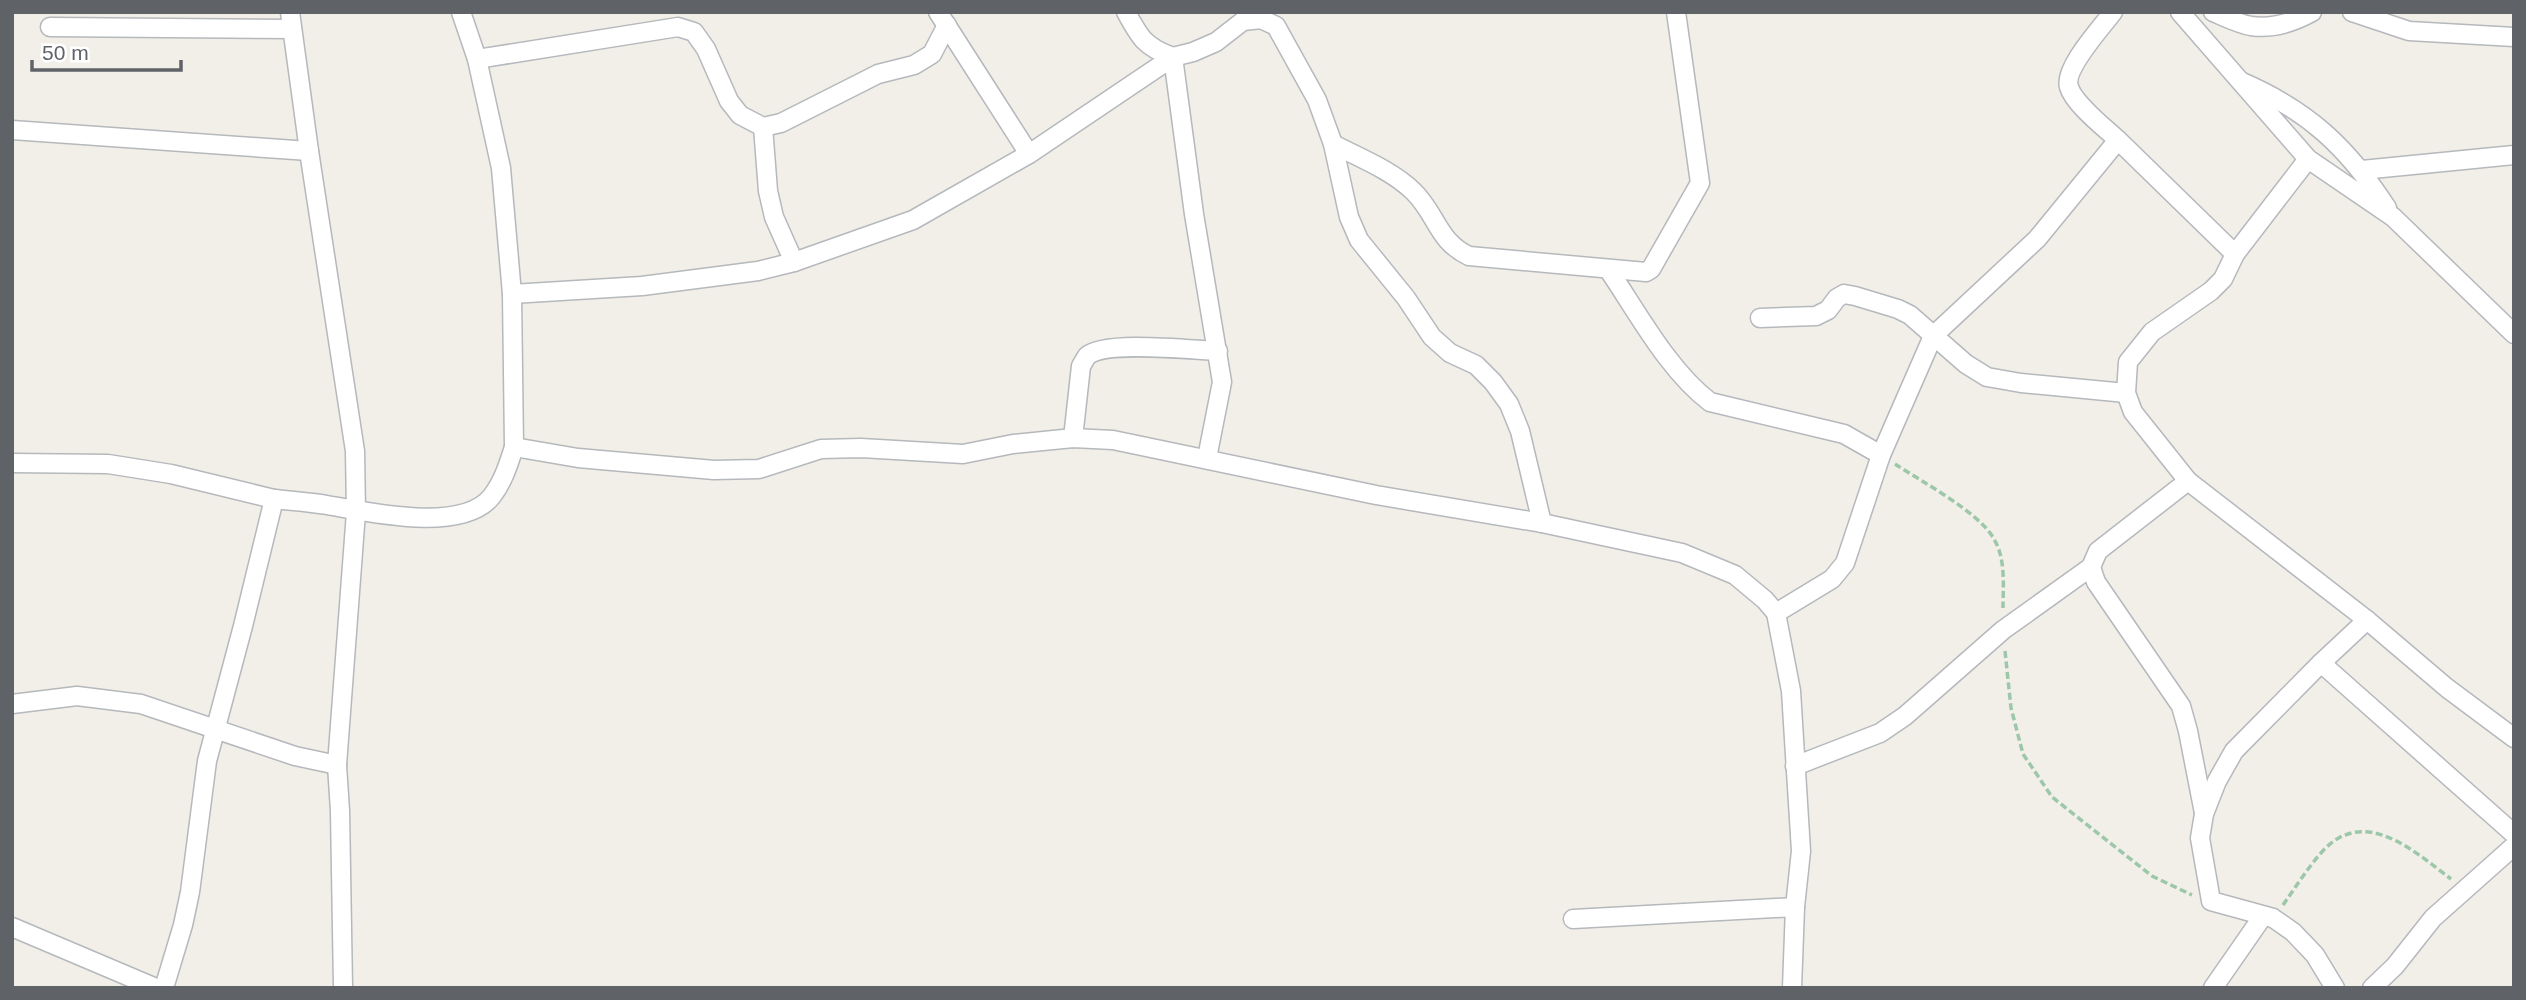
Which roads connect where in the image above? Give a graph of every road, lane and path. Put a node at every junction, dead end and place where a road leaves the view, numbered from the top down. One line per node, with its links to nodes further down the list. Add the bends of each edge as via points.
1 (461, 12): 14 (street)
2 (1126, 12): 13 (street, via 1152,49)
3 (1676, 12): 28 (street, via 1700,183 1651,269)
4 (2113, 12): 18 (street, via 2070,70 2068,86 2078,102)
5 (2180, 12): 15 (street)
6 (2213, 12): 7 (street, via 2251,26 2297,21)
7 (2312, 12)
8 (2352, 12): 12 (street, via 2409,32)
9 (942, 19): 16 (street, via 932,54 914,65 878,74 781,123); 21 (street)
10 (291, 21): 11 (street); 20 (street)
11 (50, 27)
12 (2514, 37)
13 (1173, 57): 19 (street, via 1216,43 1243,21 1261,19 1276,26 1317,100); 21 (street); 33 (street)
14 (477, 60): 16 (street, via 678,27 694,32 740,114); 29 (street, via 501,168)
15 (2236, 79): 23 (street); 24 (street, via 2280,99 2315,124)
16 (763, 127): 27 (street, via 768,191)
17 (12, 131): 20 (street)
18 (2118, 140): 26 (street); 32 (street, via 2037,239)
19 (1333, 144): 28 (street, via 1399,178 1429,209 1454,250 1469,256); 43 (street, via 1349,217 1359,240 1432,337 1450,353 1476,365 1509,404)
20 (309, 151): 42 (street, via 355,451)
21 (1029, 154): 27 (street, via 913,220)
22 (2514, 155): 24 (street)
23 (2308, 159): 25 (street); 26 (street)
24 (2362, 170): 25 (street)
25 (2393, 217): 31 (street)
26 (2235, 254): 34 (street, via 2223,279 2152,332 2128,362)
27 (794, 262): 29 (street, via 642,286)
28 (1608, 269): 37 (street, via 1674,366 1692,389 1710,402 1844,434)
29 (512, 294): 36 (street)
30 (1760, 318): 32 (street, via 1816,316 1844,294 1898,309)
31 (2514, 334)
32 (1933, 336): 34 (street, via 1987,377); 37 (street)
33 (1218, 351): 35 (street, via 1131,347 1087,356 1081,366); 38 (street, via 1222,382)
34 (2126, 393): 40 (street, via 2133,412)
35 (1073, 438): 36 (street, via 963,454 821,449 759,470 578,458); 38 (street, via 1113,440)
36 (514, 447): 42 (street, via 492,498 464,514 437,519)
37 (1881, 455): 45 (street, via 1845,563 1832,579); 47 (path, via 1966,510 1994,539 2003,567)
38 (1207, 458): 43 (street, via 1376,495)
39 (12, 463): 41 (street, via 108,464)
40 (2188, 481): 44 (street, via 2098,551); 46 (street)
41 (274, 499): 42 (street); 50 (street)
42 (356, 512): 52 (street)
43 (1542, 523): 45 (street, via 1682,553 1735,575)
44 (2091, 567): 47 (street); 54 (street, via 2096,582 2181,706)
45 (1776, 613): 53 (street, via 1791,691)
46 (2367, 620): 48 (street); 51 (street)
47 (2003, 630): 53 (street, via 1881,733); 58 (path, via 2011,708 2023,754 2052,797 2152,876)
48 (2321, 663): 54 (street, via 2234,751); 55 (street)
49 (12, 704): 50 (street, via 78,696 117,700)
50 (215, 730): 52 (street); 64 (street, via 190,892)
51 (2514, 738)
52 (337, 765): 65 (street)
53 (1795, 766): 59 (street, via 1801,851)
54 (2204, 814): 58 (street, via 2200,838)
55 (2514, 834)
56 (2514, 846): 57 (street)
57 (2464, 889): 60 (path, via 2403,843 2371,831 2343,834 2322,851); 69 (street)
58 (2211, 901): 60 (street)
59 (1795, 907): 61 (street); 66 (street)
60 (2268, 917): 67 (street); 68 (street, via 2293,932 2315,955)
61 (1573, 919)
62 (12, 927): 63 (street)
63 (156, 988)
64 (164, 988)
65 (343, 988)
66 (1792, 988)
67 (2213, 988)
68 (2335, 988)
69 (2372, 988)

